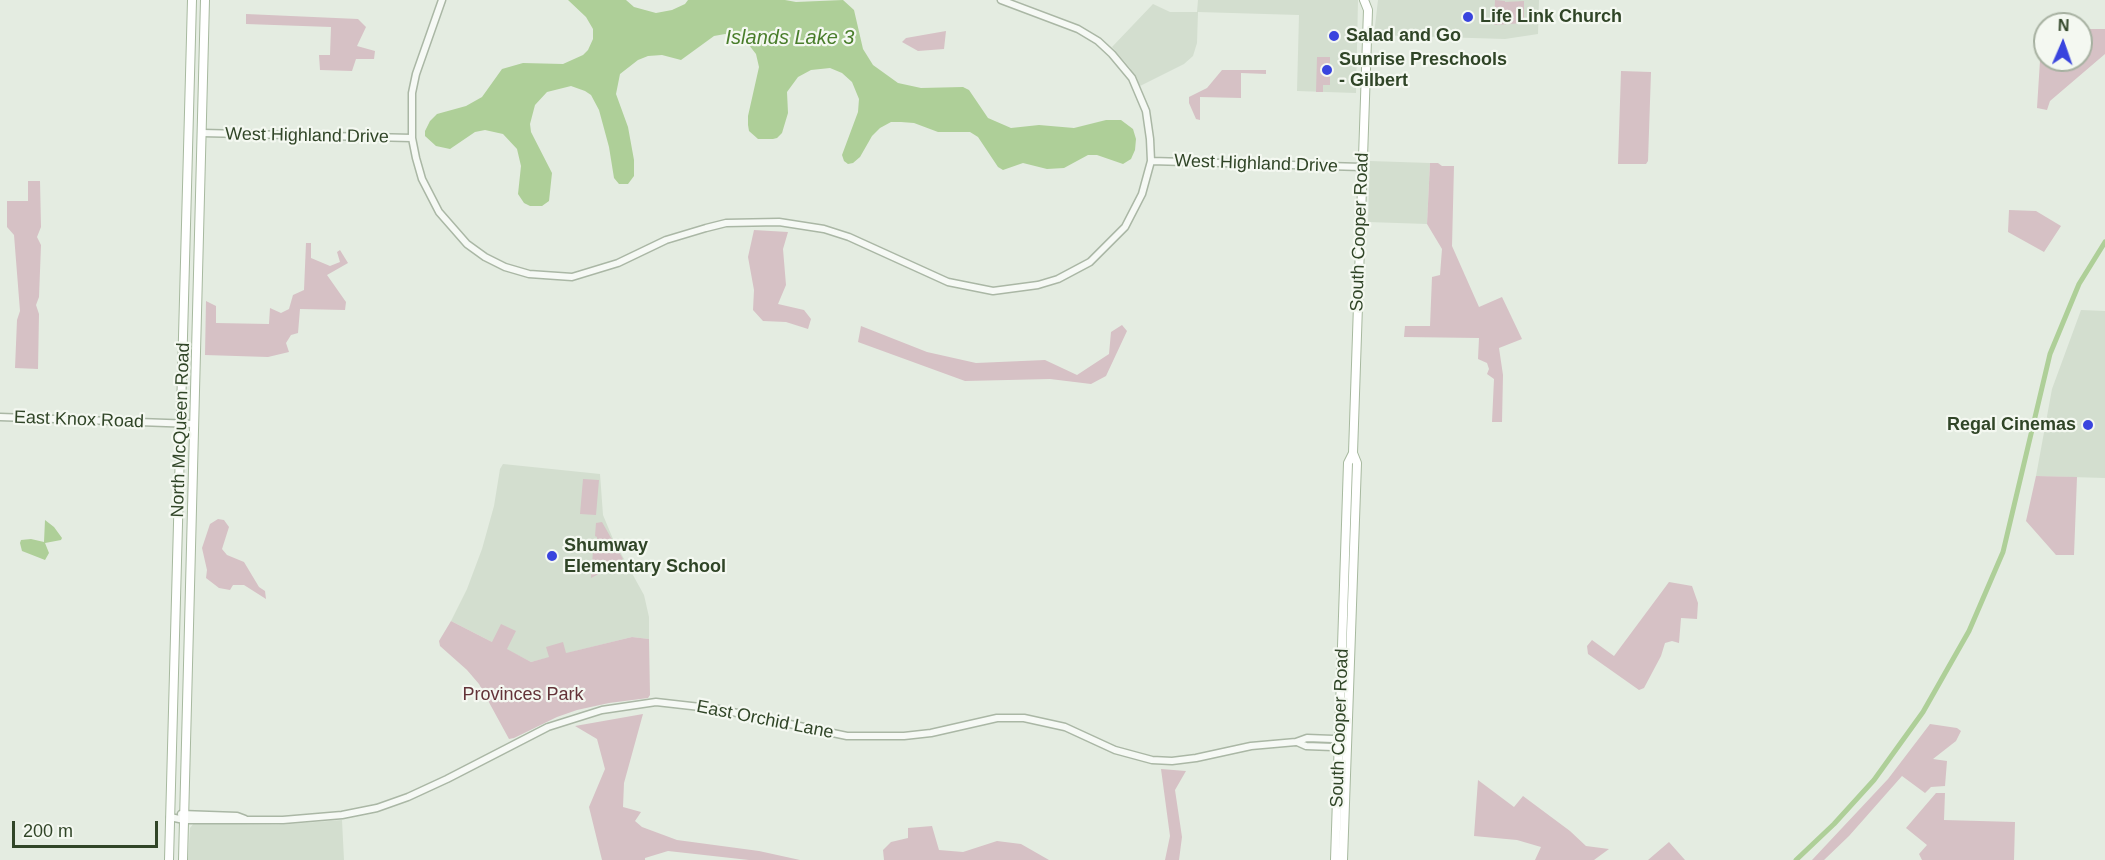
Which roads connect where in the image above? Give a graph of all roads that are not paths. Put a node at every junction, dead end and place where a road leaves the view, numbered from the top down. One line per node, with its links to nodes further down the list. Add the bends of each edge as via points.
1 (192, 0): 13 (main road, North McQueen Road)
2 (205, 0): 8 (main road, North McQueen Road)
3 (442, 0): 9 (street, via 416,74)
4 (1001, 0): 10 (street, via 1078,29 1117,58 1132,78 1146,111)
5 (1364, 0): 7 (main road, South Cooper Road)
6 (1374, 0): 7 (main road, South Cooper Road)
7 (1368, 10): 11 (main road, South Cooper Road)
8 (202, 133): 9 (street, West Highland Drive); 14 (main road, North McQueen Road)
9 (412, 138): 10 (street, via 422,179 452,228 485,256 529,274 572,277 618,263 686,233 726,223 779,222 849,237 948,282 993,291 1058,279 1090,262 1125,227 1142,194)
10 (1151, 161): 11 (street, West Highland Drive)
11 (1362, 167): 15 (main road, South Cooper Road, via 1353,453 1348,463 1349,584)
12 (0, 417): 13 (street, East Knox Road)
13 (181, 423): 14 (street, East Knox Road); 16 (main road, North McQueen Road)
14 (194, 424): 17 (main road, North McQueen Road)
15 (1343, 743): 17 (street, East Orchid Lane, via 1333,747 1296,742 1251,746 1172,761 1152,760 1115,750 1065,727 1024,718 997,718 904,736 847,736 696,706 647,703 602,710 548,728 408,798 377,808 315,819 237,821); 20 (main road, South Cooper Road); 21 (main road, South Cooper Road)
16 (170, 817): 17 (street, East Orchid Lane); 18 (main road, North McQueen Road)
17 (184, 817): 19 (main road, North McQueen Road)
18 (170, 858)
19 (183, 860)
20 (1335, 860)
21 (1343, 860)

